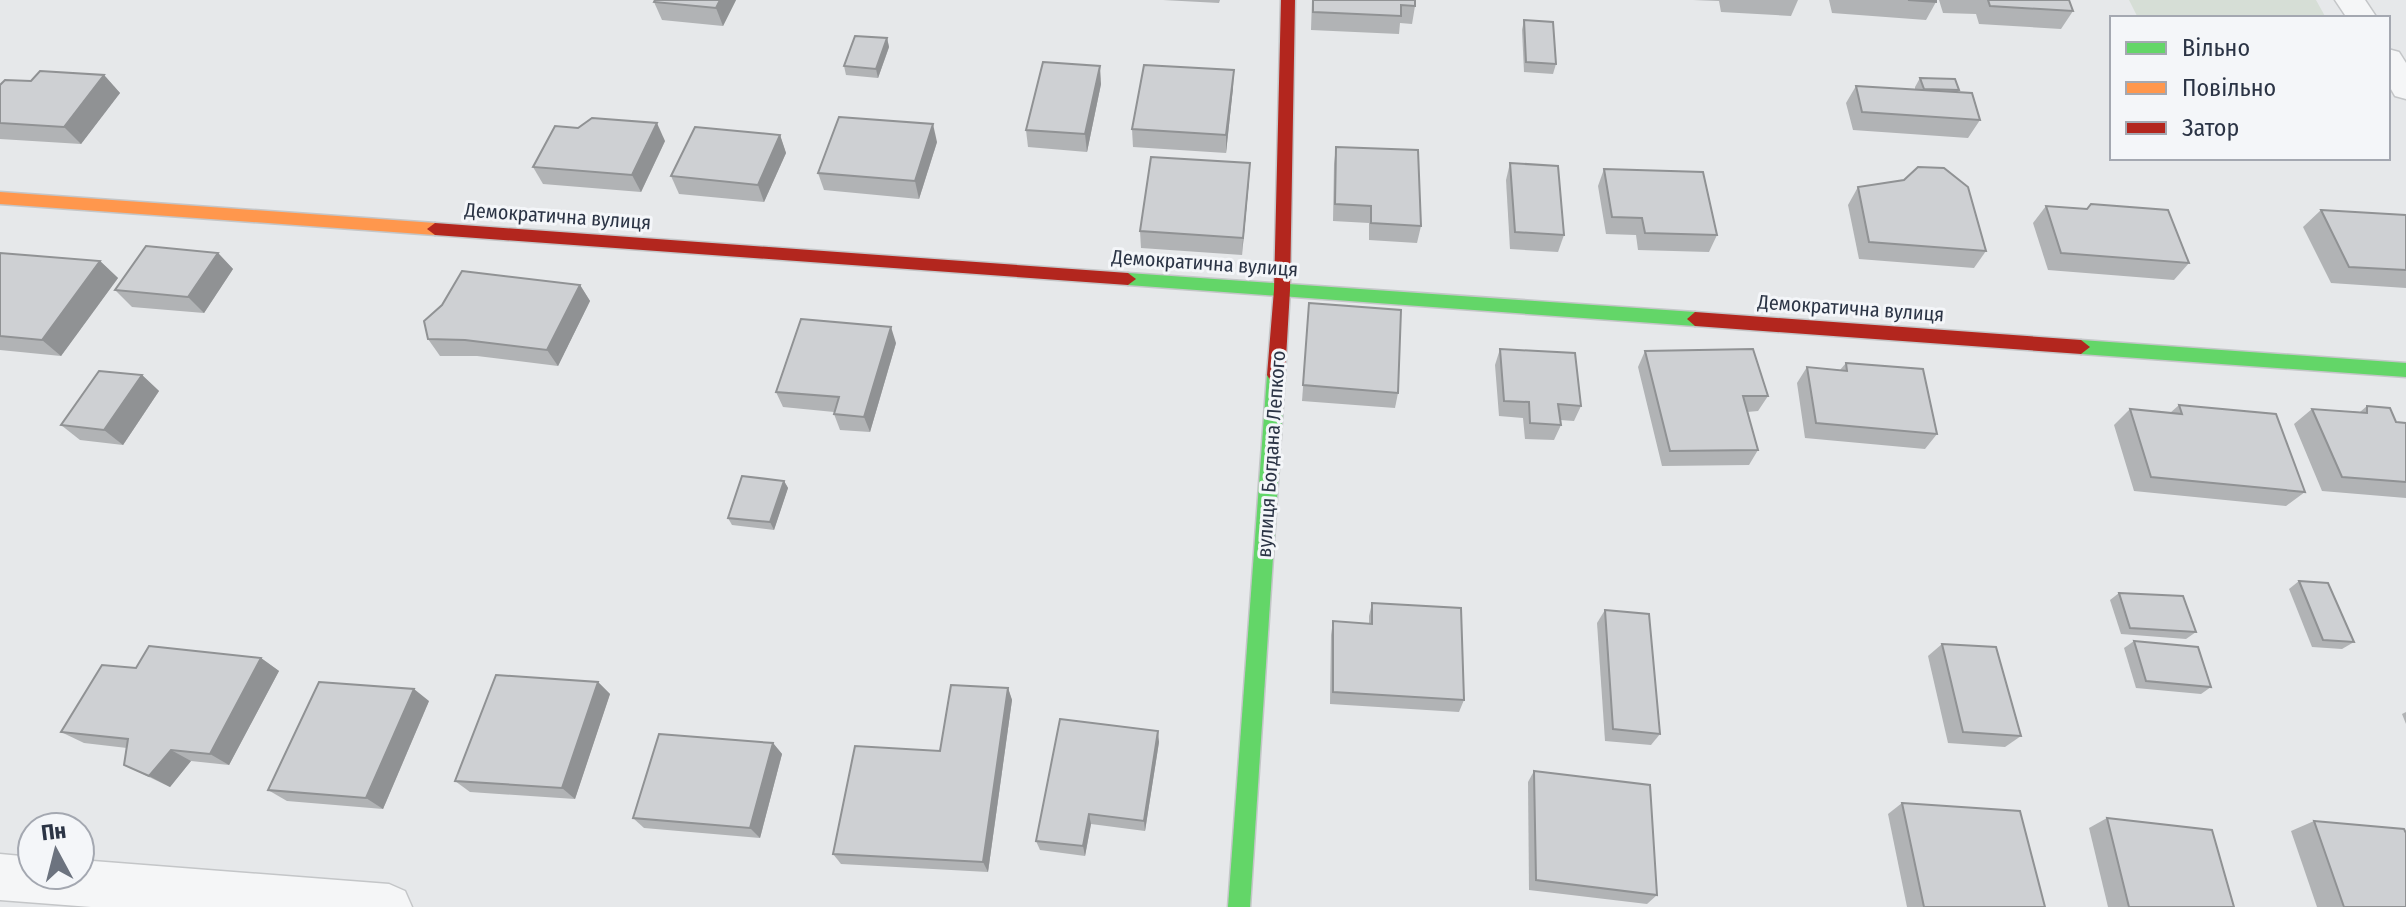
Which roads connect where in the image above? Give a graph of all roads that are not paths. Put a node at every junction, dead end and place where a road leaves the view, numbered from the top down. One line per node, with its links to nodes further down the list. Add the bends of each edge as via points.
1 (1288, 0): 5 (street, вулиця Богдана Лепкого)
2 (2390, 62): 3 (street)
3 (2406, 88)
4 (0, 198): 5 (street, Демократична вулиця)
5 (1282, 290): 6 (street, Демократична вулиця); 9 (street, вулиця Богдана Лепкого)
6 (2406, 370)
7 (0, 877): 8 (street)
8 (389, 907)
9 (1239, 907)

